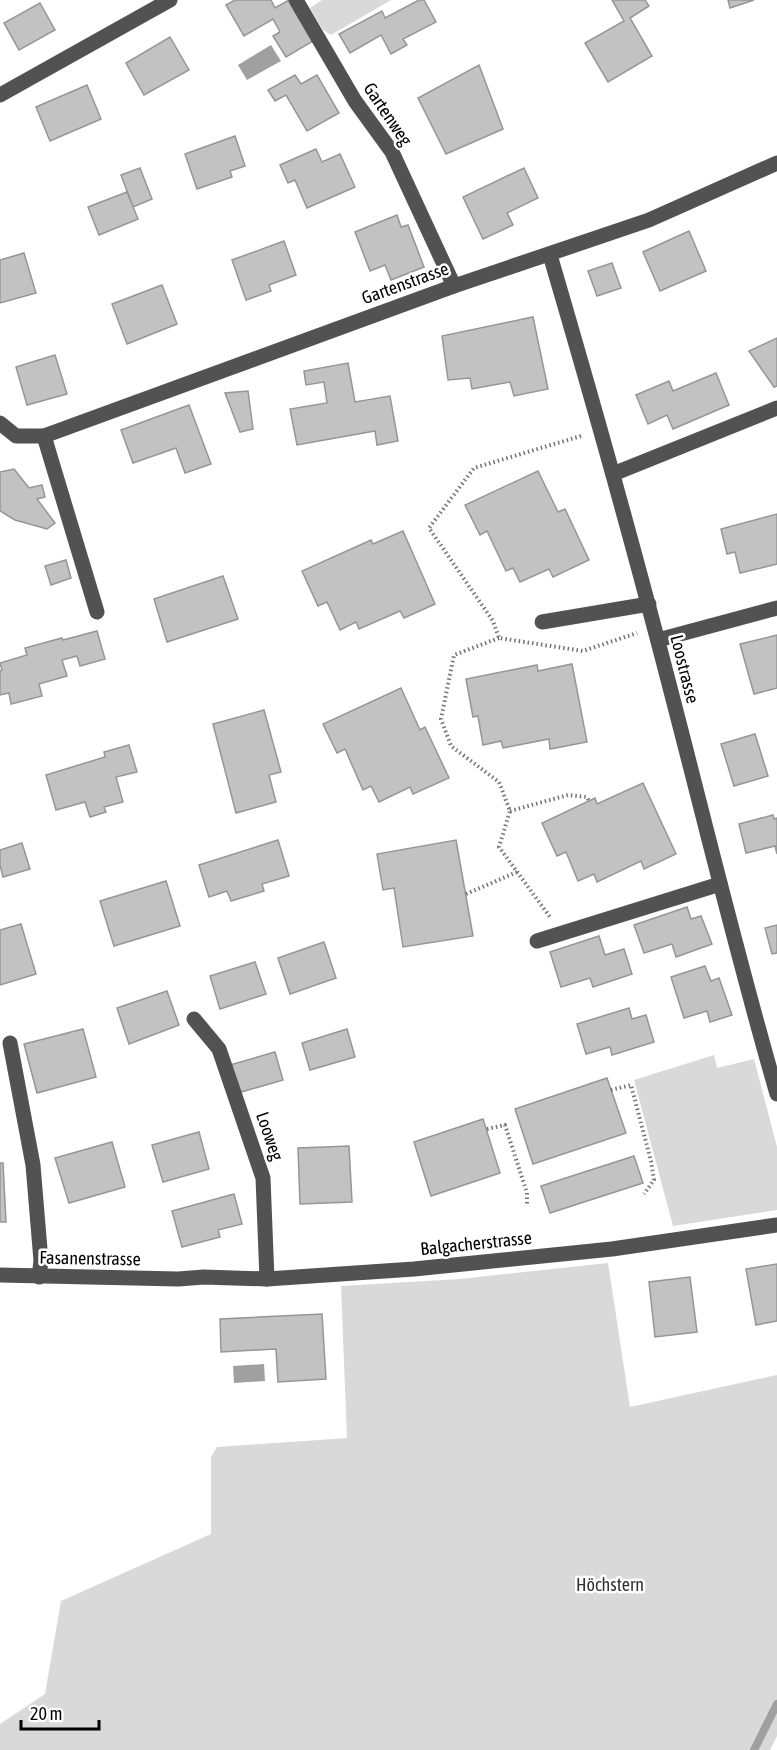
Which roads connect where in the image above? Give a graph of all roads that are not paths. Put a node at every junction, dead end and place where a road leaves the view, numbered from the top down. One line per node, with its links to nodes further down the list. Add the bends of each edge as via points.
1 (170, 0): 3 (street)
2 (296, 0): 6 (street, Gartenweg, via 355,101 392,152)
3 (0, 95)
4 (777, 163): 5 (street, Gartenstrasse, via 649,220)
5 (550, 255): 6 (street, Gartenstrasse); 10 (street, Loostrasse)
6 (454, 286): 9 (street, Gartenstrasse)
7 (777, 408): 10 (street)
8 (0, 423): 9 (street, Gartenstrasse, via 16,436)
9 (44, 436): 13 (street)
10 (613, 474): 11 (street, Loostrasse)
11 (648, 604): 14 (street); 15 (street, Loostrasse)
12 (777, 608): 15 (street)
13 (97, 612)
14 (542, 622)
15 (656, 634): 16 (street, Loostrasse)
16 (720, 884): 17 (street); 20 (street, Loostrasse)
17 (537, 941)
18 (194, 1019): 25 (street, Looweg, via 219,1049 263,1178)
19 (10, 1043): 24 (street, via 33,1165)
20 (772, 1060): 21 (street, Loostrasse)
21 (777, 1094)
22 (777, 1225): 25 (street, Balgacherstrasse, via 612,1249)
23 (0, 1275): 24 (street, Fasanenstrasse)
24 (39, 1277): 26 (street, Fasanenstrasse)
25 (267, 1279): 26 (street, Balgacherstrasse)
26 (178, 1280)

